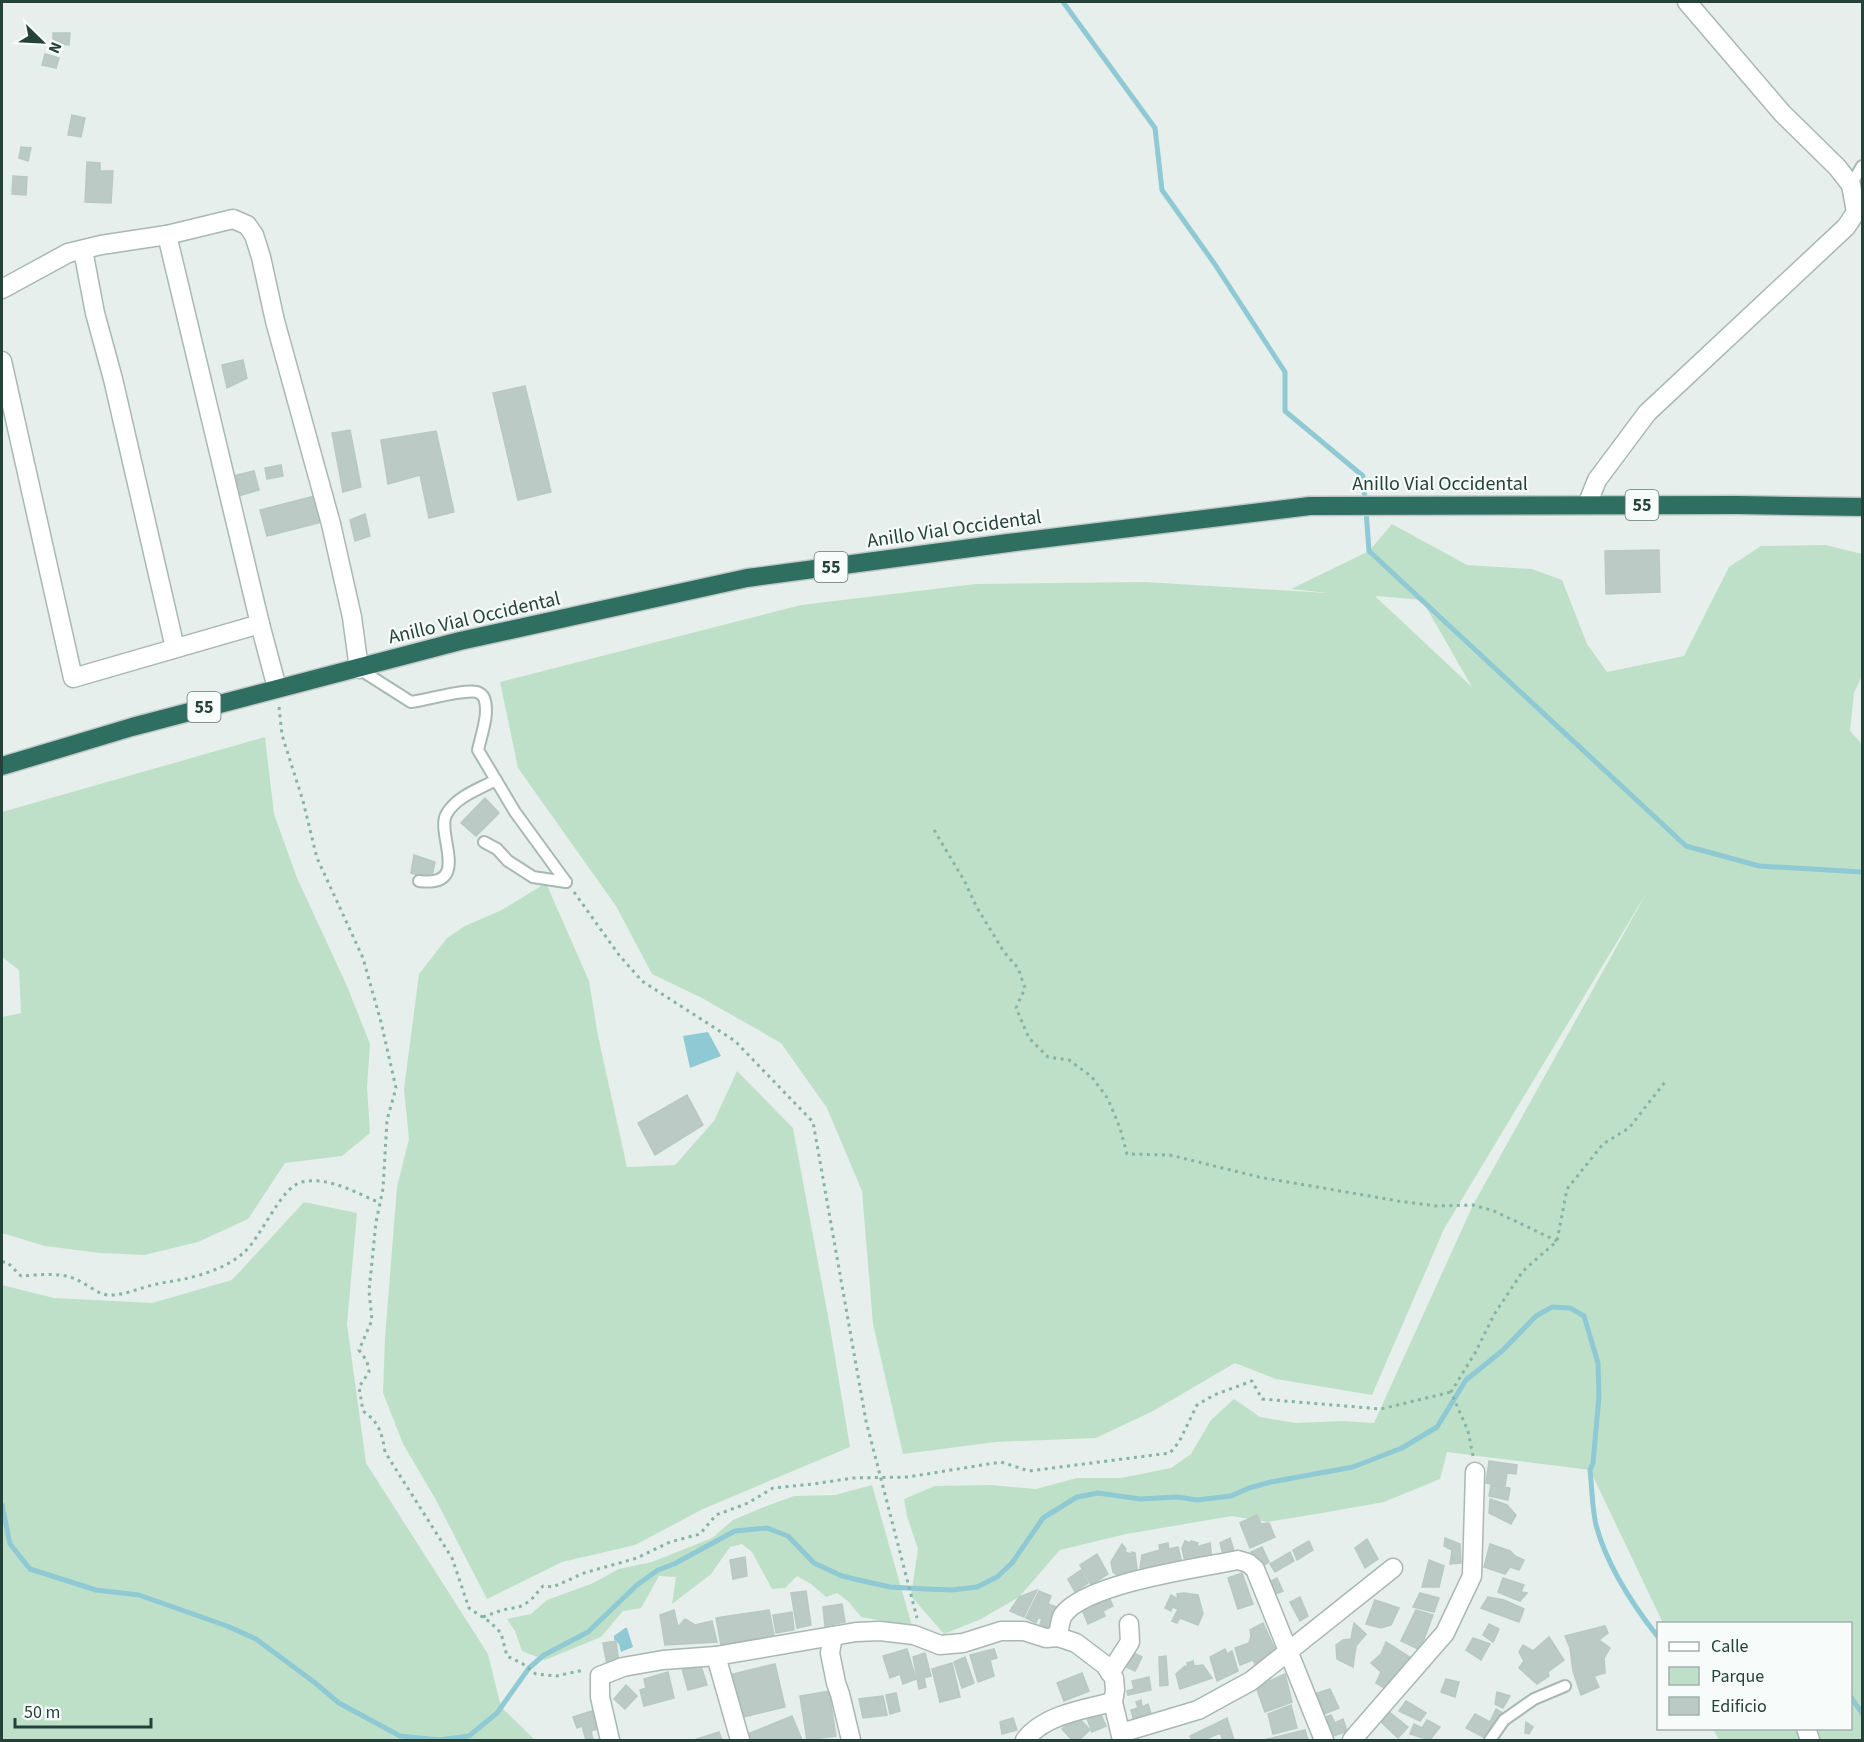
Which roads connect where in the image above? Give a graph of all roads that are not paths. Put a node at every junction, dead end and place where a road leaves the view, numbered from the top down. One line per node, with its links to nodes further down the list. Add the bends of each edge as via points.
1 (1687, 2): 3 (street, via 1782,113)
2 (1863, 166): 3 (lane)
3 (1851, 185): 8 (street, via 1856,212 1846,227 1647,412 1597,480)
4 (167, 235): 5 (street); 10 (street); 12 (street, via 233,219 247,225 254,235 340,562)
5 (83, 250): 6 (street, via 68,253); 11 (street)
6 (2, 289)
7 (2, 361): 11 (street, via 73,678)
8 (1587, 505): 9 (highway, Anillo Vial Occidental / 55); 12 (highway, Anillo Vial Occidental / 55, via 1311,506 1019,541 747,578 460,641)
9 (1863, 507)
10 (260, 624): 11 (street); 13 (street)
11 (176, 648)
12 (359, 669): 13 (highway, Anillo Vial Occidental / 55); 15 (lane, via 411,702 462,693 477,692 482,696 484,717 478,750)
13 (277, 688): 14 (highway, Anillo Vial Occidental / 55)
14 (2, 766)
15 (496, 780): 16 (lane, via 566,882 533,877); 17 (lane, via 465,796 447,812 443,824 449,849 447,870 433,882)
16 (484, 842)
17 (419, 881)
18 (1475, 1472): 34 (street, via 1472,1576 1445,1633)
19 (1393, 1568): 23 (street)
20 (1130, 1624): 25 (street, via 1130,1642)
21 (833, 1636): 22 (street, via 880,1631 914,1635 940,1645 963,1643 1001,1631); 24 (street); 31 (street, via 830,1653)
22 (1058, 1637): 23 (street, via 1063,1616 1075,1604 1112,1586 1238,1560 1255,1569); 25 (street, via 1076,1643)
23 (1288, 1653): 28 (street, via 1251,1681 1198,1710); 33 (street)
24 (716, 1656): 29 (street, via 663,1660 623,1667 600,1676); 30 (street)
25 (1110, 1673): 27 (street, via 1114,1678)
26 (1565, 1686): 35 (lane, via 1534,1699 1504,1720)
27 (1113, 1702): 28 (street); 32 (street, via 1068,1713 1032,1731)
28 (1122, 1737)
29 (609, 1740)
30 (740, 1740)
31 (851, 1740)
32 (1025, 1740)
33 (1324, 1740)
34 (1352, 1740)
35 (1490, 1740)

